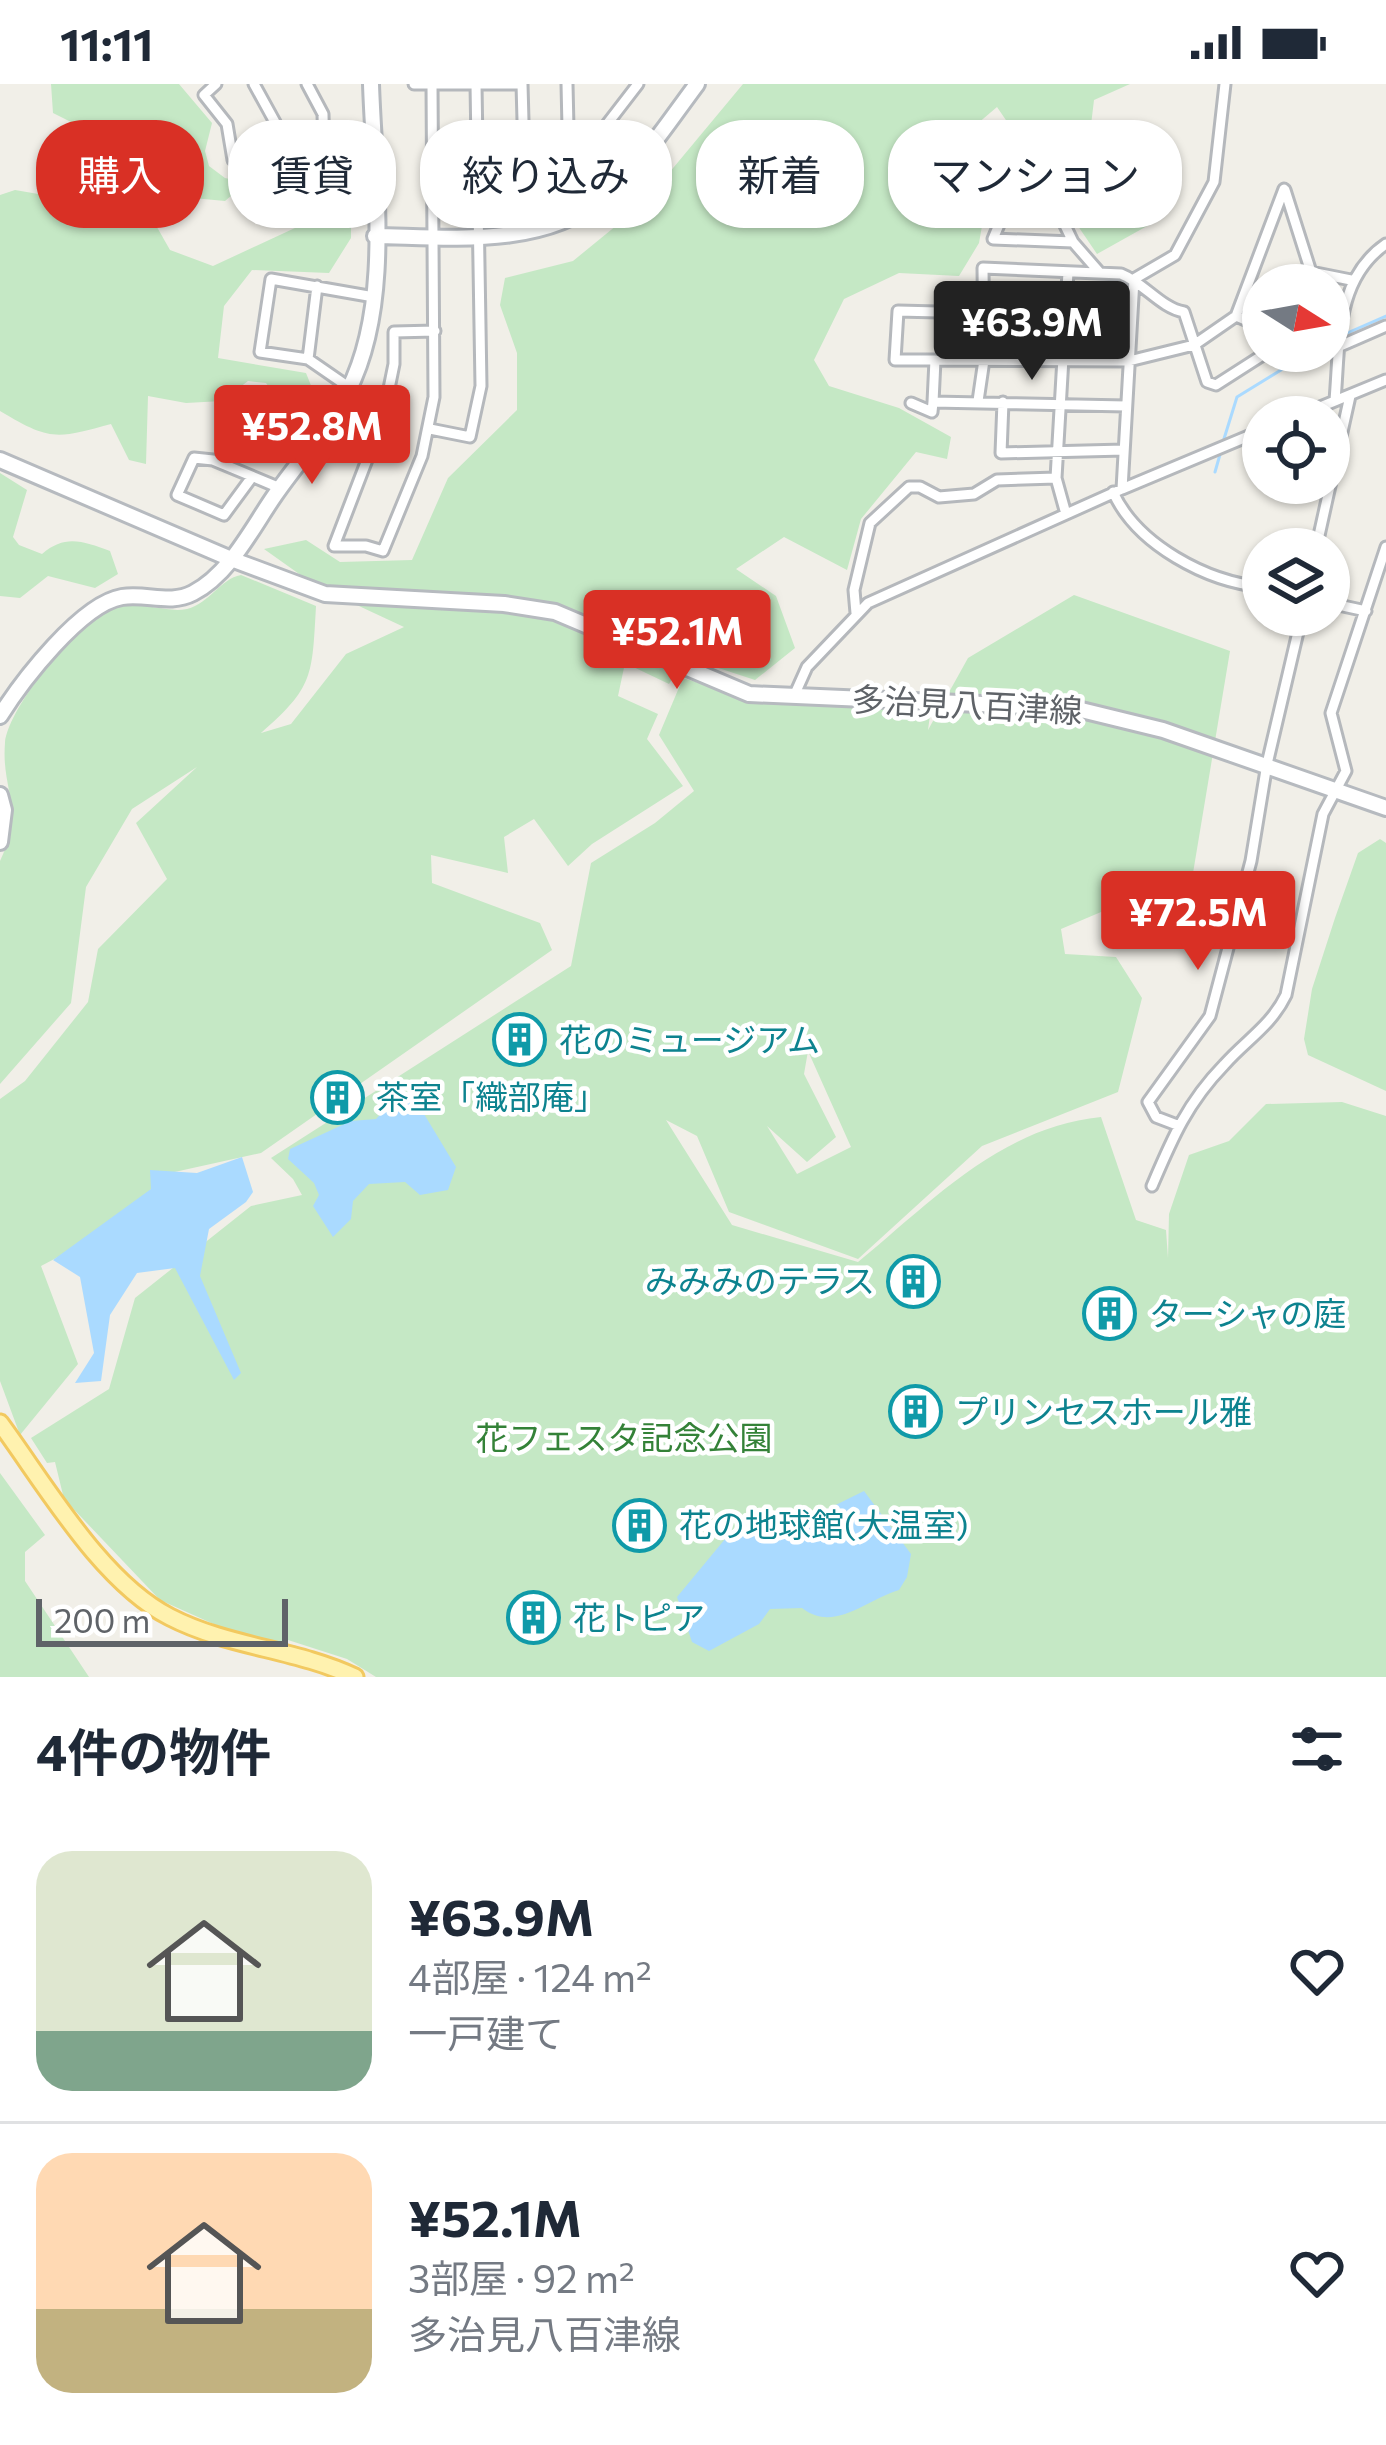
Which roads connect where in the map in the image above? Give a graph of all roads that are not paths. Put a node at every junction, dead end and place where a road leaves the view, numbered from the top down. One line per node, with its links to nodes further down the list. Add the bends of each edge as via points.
1 (216, 84): 19 (street, via 204,95)
2 (254, 84): 13 (street)
3 (307, 84): 14 (street)
4 (371, 84): 15 (main road)
5 (414, 84): 11 (street)
6 (521, 84): 12 (street); 22 (street)
7 (566, 84): 16 (street)
8 (638, 84): 17 (street)
9 (697, 84): 18 (main road)
10 (1225, 84): 30 (street, via 1208,196 1175,255)
11 (432, 85): 12 (street); 25 (street)
12 (476, 85): 23 (street)
13 (273, 120)
14 (322, 120)
15 (372, 120)
16 (567, 120)
17 (610, 120)
18 (670, 120)
19 (228, 130)
20 (375, 228): 24 (main road)
21 (535, 228): 22 (main road)
22 (526, 231): 23 (main road)
23 (479, 235): 25 (main road); 59 (street, via 476,415 470,437)
24 (375, 236): 25 (main road); 34 (main road)
25 (434, 236): 41 (street)
26 (1073, 242): 26 (street, via 1060,215 1003,215 993,239); 29 (street)
27 (1386, 244): 31 (street)
28 (1068, 272): 29 (street); 35 (street, via 982,268); 36 (street)
29 (1100, 273): 30 (street)
30 (1134, 279): 37 (street); 43 (street, via 1184,312)
31 (1351, 280): 32 (street); 38 (street, via 1311,272 1284,189)
32 (1350, 285)
33 (317, 286): 34 (street); 44 (street); 44 (street, via 271,279 260,352)
34 (374, 297): 51 (main road)
35 (983, 310): 36 (street); 45 (street, via 898,311 895,360); 46 (street)
36 (1066, 314): 37 (street); 47 (street)
37 (1132, 316): 48 (street)
38 (1235, 316): 39 (street); 43 (street)
39 (1242, 319)
40 (1386, 326): 42 (street)
41 (435, 331): 59 (street); 59 (street, via 394,332 383,418 334,546 383,551)
42 (1350, 336)
43 (1194, 345): 48 (street); 49 (street, via 1207,382 1216,385)
44 (308, 359): 51 (street)
45 (935, 360): 46 (street); 54 (street)
46 (984, 360): 47 (street); 53 (street)
47 (1063, 361): 48 (street); 57 (street)
48 (1129, 361): 58 (street)
49 (1242, 368)
50 (1386, 380): 52 (street)
51 (350, 388): 66 (main road)
52 (1350, 396)
53 (979, 400): 54 (street); 55 (street)
54 (933, 402): 56 (street, via 932,412)
55 (1003, 402): 57 (street); 61 (street, via 1000,453)
56 (911, 404)
57 (1060, 404): 58 (street); 61 (street)
58 (1126, 406): 62 (street)
59 (430, 429)
60 (1242, 439): 67 (street)
61 (1058, 450): 62 (street); 65 (street)
62 (1124, 450): 67 (street)
63 (0, 460): 70 (main road, 多治見八百津線)
64 (252, 477): 64 (street, via 194,458 177,495 224,515); 66 (street)
65 (1056, 478): 68 (street); 74 (street, via 997,480 974,494 939,497 909,487 869,523)
66 (280, 488): 70 (main road)
67 (1118, 490): 68 (street); 71 (street, via 1126,515 1159,547)
68 (1066, 514): 74 (street)
69 (1386, 547): 73 (street)
70 (231, 559): 76 (main road, 多治見八百津線, via 341,597 555,612 749,694); 77 (main road, via 191,594 128,596 89,611)
71 (1242, 585)
72 (1350, 608): 73 (street)
73 (1366, 611): 79 (street, via 1331,713 1346,760)
74 (856, 613): 76 (street, via 807,667)
75 (1297, 636): 78 (street)
76 (794, 696): 78 (main road, 多治見八百津線, via 1073,708)
77 (0, 716)
78 (1267, 764): 79 (main road, 多治見八百津線); 83 (street, via 1210,1016 1148,1102 1156,1118)
79 (1337, 791): 81 (main road, 多治見八百津線); 83 (street, via 1323,814 1286,994)
80 (0, 795): 82 (main road)
81 (1386, 808)
82 (0, 842)
83 (1177, 1125): 84 (street)
84 (1152, 1186)
85 (0, 1423): 86 (main road, via 136,1594 215,1635)
86 (355, 1677)

